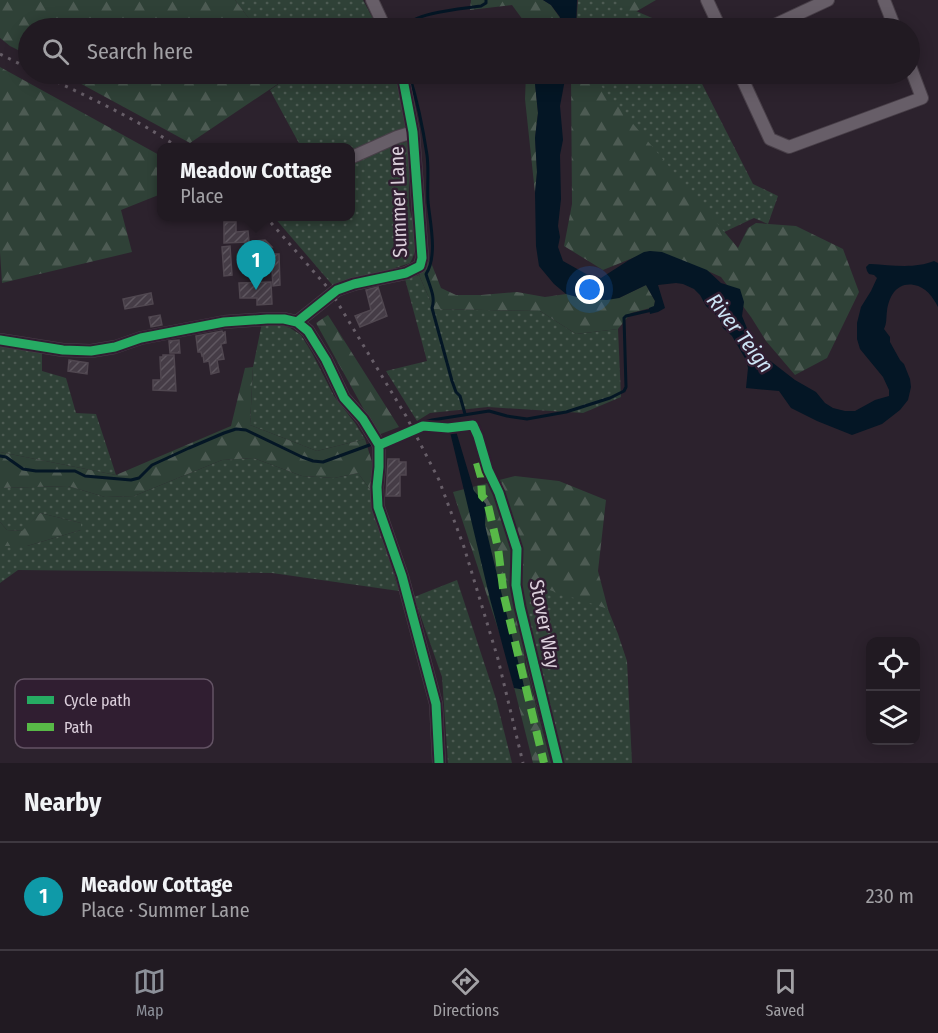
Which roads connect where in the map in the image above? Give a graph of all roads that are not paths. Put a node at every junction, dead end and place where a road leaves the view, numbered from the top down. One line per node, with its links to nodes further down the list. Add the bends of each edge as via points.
1 (372, 0): 5 (street)
2 (707, 0): 6 (street)
3 (828, 0): 7 (street)
4 (884, 0): 8 (street)
5 (380, 18)
6 (715, 18)
7 (789, 18)
8 (891, 18)
9 (404, 84): 12 (street, Summer Lane)
10 (745, 84): 11 (street, via 770,139 789,147 922,98)
11 (916, 84)
12 (413, 132): 13 (street); 14 (street, Summer Lane, via 420,266 338,290)
13 (355, 156)
14 (297, 322): 15 (street, via 224,322 91,351); 16 (street, via 308,331 344,398 376,439 378,507 402,576 436,704)
15 (0, 340)
16 (439, 763)

